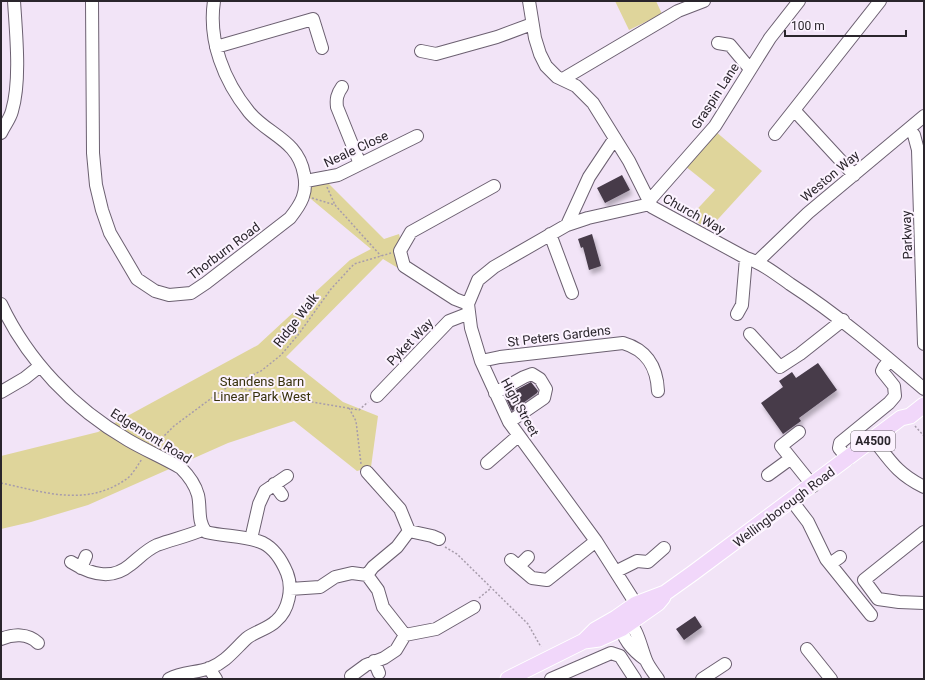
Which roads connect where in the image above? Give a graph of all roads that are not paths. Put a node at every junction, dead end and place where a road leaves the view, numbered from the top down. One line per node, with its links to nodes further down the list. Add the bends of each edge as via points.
1 (14, 1): 19 (street, via 17,63 15,90 12,111)
2 (92, 1): 25 (street, Thorburn Road, via 93,153 96,185 110,234 137,279 155,291 169,295 190,293 290,218 300,206)
3 (214, 1): 10 (street, Thorburn Road, via 213,28)
4 (529, 1): 8 (street, Church Way)
5 (704, 1): 14 (street, via 678,11)
6 (799, 1): 13 (street, Graspin Lane)
7 (880, 1): 16 (street)
8 (532, 24): 12 (street, via 436,54); 14 (street, Church Way, via 546,66)
9 (718, 43): 13 (street, via 730,45)
10 (216, 47): 11 (street, via 313,19); 25 (street, Thorburn Road, via 233,88 250,113 295,150 303,164)
11 (322, 48)
12 (421, 50)
13 (750, 69): 27 (street, Graspin Lane, via 715,126)
14 (562, 79): 22 (street, Church Way, via 585,93)
15 (342, 87): 23 (street, via 336,99 337,107)
16 (794, 110): 20 (street); 24 (street)
17 (924, 116): 18 (street, Weston Way)
18 (909, 129): 24 (street, Weston Way); 37 (street, Parkway, via 914,135 918,150)
19 (1, 133)
20 (775, 134)
21 (417, 136): 23 (street, Neale Close)
22 (615, 138): 27 (street, Church Way); 28 (street, via 589,177)
23 (360, 164): 25 (street, Neale Close, via 338,176)
24 (854, 174): 30 (street, Weston Way)
25 (306, 181)
26 (494, 186): 33 (street, via 411,232 400,251 404,266)
27 (650, 203): 28 (street); 30 (street, Church Way, via 655,209)
28 (567, 225): 29 (street)
29 (550, 234): 31 (street); 33 (street, via 494,267 478,280)
30 (751, 260): 34 (street, via 742,305); 35 (street, Church Way)
31 (572, 293)
32 (1, 304): 40 (street, Edgemont Road)
33 (468, 309): 39 (street, High Street); 46 (street, Pyket Way, via 449,321)
34 (737, 314)
35 (843, 320): 36 (street, via 780,367); 38 (street, Church Way)
36 (750, 334)
37 (924, 344)
38 (890, 360): 41 (street, Church Way); 47 (street, via 882,371 896,390)
39 (481, 361): 42 (street, St Peters Gardens, via 623,343 635,347 645,355 652,366); 44 (street, High Street)
40 (40, 366): 43 (street); 65 (street, Edgemont Road, via 78,405 128,440 181,468 194,484 198,496 200,521)
41 (924, 390)
42 (658, 391)
43 (1, 392)
44 (494, 393): 50 (street, High Street); 50 (street, via 532,374 540,379 546,389 544,398)
45 (924, 395): 49 (main road, Wellingborough Road / A4500, via 904,410)
46 (377, 396)
47 (889, 403): 49 (street); 55 (street, via 840,443 839,448)
48 (924, 405): 49 (main road, Wellingborough Road / A4500)
49 (906, 420): 53 (main road, Wellingborough Road / A4500)
50 (509, 422): 52 (street, High Street)
51 (799, 432): 54 (street, via 778,445)
52 (518, 436): 56 (street); 70 (street, High Street)
53 (874, 440): 55 (main road, Wellingborough Road / A4500); 62 (street, via 899,472)
54 (790, 459): 58 (street); 61 (street)
55 (848, 459): 61 (main road, Wellingborough Road / A4500)
56 (487, 463)
57 (367, 472): 66 (street, via 383,481 400,509)
58 (768, 475)
59 (288, 476): 60 (street)
60 (274, 484): 63 (street); 68 (street, via 265,491 259,504)
61 (813, 486): 64 (main road, Wellingborough Road / A4500)
62 (924, 487)
63 (282, 495)
64 (792, 501): 75 (street, via 808,522); 79 (main road, Wellingborough Road / A4500)
65 (204, 529): 68 (street, via 212,534); 72 (street, via 157,546 140,555 122,571 110,575 95,574 76,565)
66 (408, 531): 69 (street); 77 (street, via 397,547)
67 (924, 532): 80 (street, via 864,580 878,599)
68 (251, 539): 78 (street, via 264,544 280,558)
69 (438, 539)
70 (596, 541): 73 (street, via 547,580 532,578 515,563); 76 (street, High Street)
71 (664, 548): 76 (street, via 648,562 637,561)
72 (86, 556)
73 (528, 556)
74 (840, 557): 75 (street)
75 (830, 564): 83 (street)
76 (617, 572): 81 (street, High Street)
77 (367, 575): 78 (street, via 352,573 335,577 320,587); 85 (street, via 378,590 383,606)
78 (290, 589): 91 (street, via 289,599 276,621 248,637 229,657)
79 (665, 593): 81 (main road, Wellingborough Road / A4500); 84 (main road, Wellingborough Road / A4500, via 658,603)
80 (924, 603)
81 (636, 604): 84 (main road, Wellingborough Road / A4500)
82 (474, 607): 85 (street, via 460,622)
83 (871, 615)
84 (624, 622): 96 (main road, Wellingborough Road / A4500, via 595,630 584,641); 99 (street, via 642,646 646,660)
85 (404, 635): 89 (street, via 396,650)
86 (3, 638): 87 (street, via 16,634 33,638)
87 (38, 643)
88 (807, 648): 101 (street)
89 (374, 661): 92 (street); 93 (street)
90 (725, 664): 100 (street)
91 (210, 668): 94 (street); 95 (street)
92 (379, 673)
93 (351, 676)
94 (169, 679)
95 (216, 679)
96 (508, 679)
97 (551, 679): 98 (street, via 611,653 620,656)
98 (634, 679)
99 (658, 679)
100 (702, 679)
101 (831, 679)

